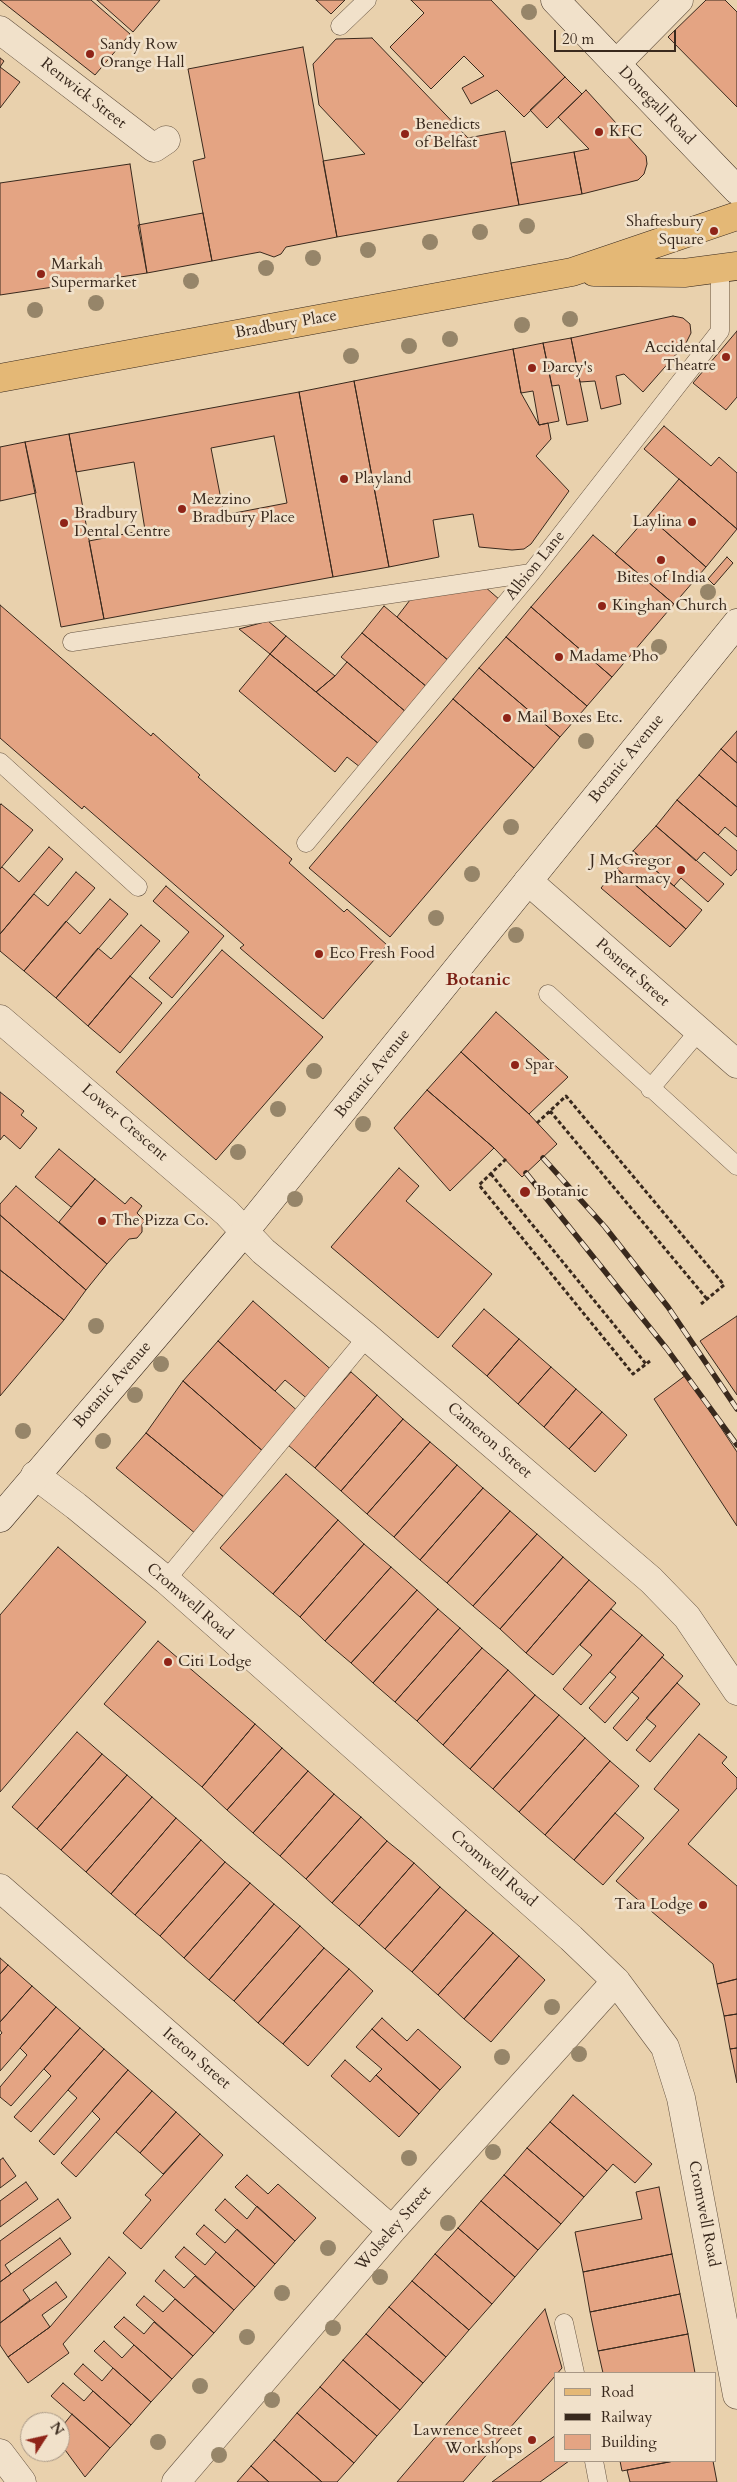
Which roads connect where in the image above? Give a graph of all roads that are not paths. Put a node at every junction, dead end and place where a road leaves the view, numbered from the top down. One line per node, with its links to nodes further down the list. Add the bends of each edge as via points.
1 (366, 0): 4 (lane)
2 (555, 0): 6 (street, Donegall Road)
3 (679, 0): 6 (street)
4 (340, 26)
5 (0, 30): 7 (street, Renwick Street, via 154,148)
6 (616, 64): 8 (street, Donegall Road)
7 (166, 140)
8 (737, 190)
9 (737, 216): 11 (main road, Bradbury Place)
10 (728, 267): 11 (main road, Bradbury Place, via 684,272); 13 (lane, Albion Lane, via 720,331)
11 (572, 272): 12 (main road, Bradbury Place)
12 (0, 378)
13 (532, 573): 15 (lane, via 203,629); 17 (lane, Albion Lane)
14 (737, 623): 18 (street, Botanic Avenue)
15 (72, 642)
16 (0, 762): 19 (lane)
17 (306, 843)
18 (528, 881): 22 (street, Posnett Street); 26 (street, Botanic Avenue)
19 (138, 887)
20 (548, 994): 24 (lane)
21 (6, 1027): 26 (street, Lower Crescent, via 227,1212)
22 (698, 1032): 23 (street, Posnett Street); 24 (lane)
23 (735, 1060)
24 (650, 1089): 25 (lane)
25 (737, 1166)
26 (245, 1231): 27 (street, Cameron Street, via 263,1251); 28 (street, Botanic Avenue)
27 (367, 1337): 30 (lane); 31 (street, Cameron Street, via 651,1580 687,1617)
28 (35, 1475): 29 (street, Botanic Avenue); 30 (street, Cromwell Road)
29 (0, 1518)
30 (166, 1580): 33 (street, Cromwell Road)
31 (737, 1691)
32 (0, 1888): 34 (street, Ireton Street)
33 (616, 1981): 34 (street, Wolseley Street); 37 (street, Cromwell Road, via 665,2047 681,2098)
34 (392, 2230): 41 (street, Wolseley Street)
35 (564, 2323): 36 (lane)
36 (575, 2372)
37 (737, 2395)
38 (0, 2452): 40 (street)
39 (594, 2462): 42 (lane)
40 (22, 2482)
41 (176, 2482)
42 (598, 2482)

